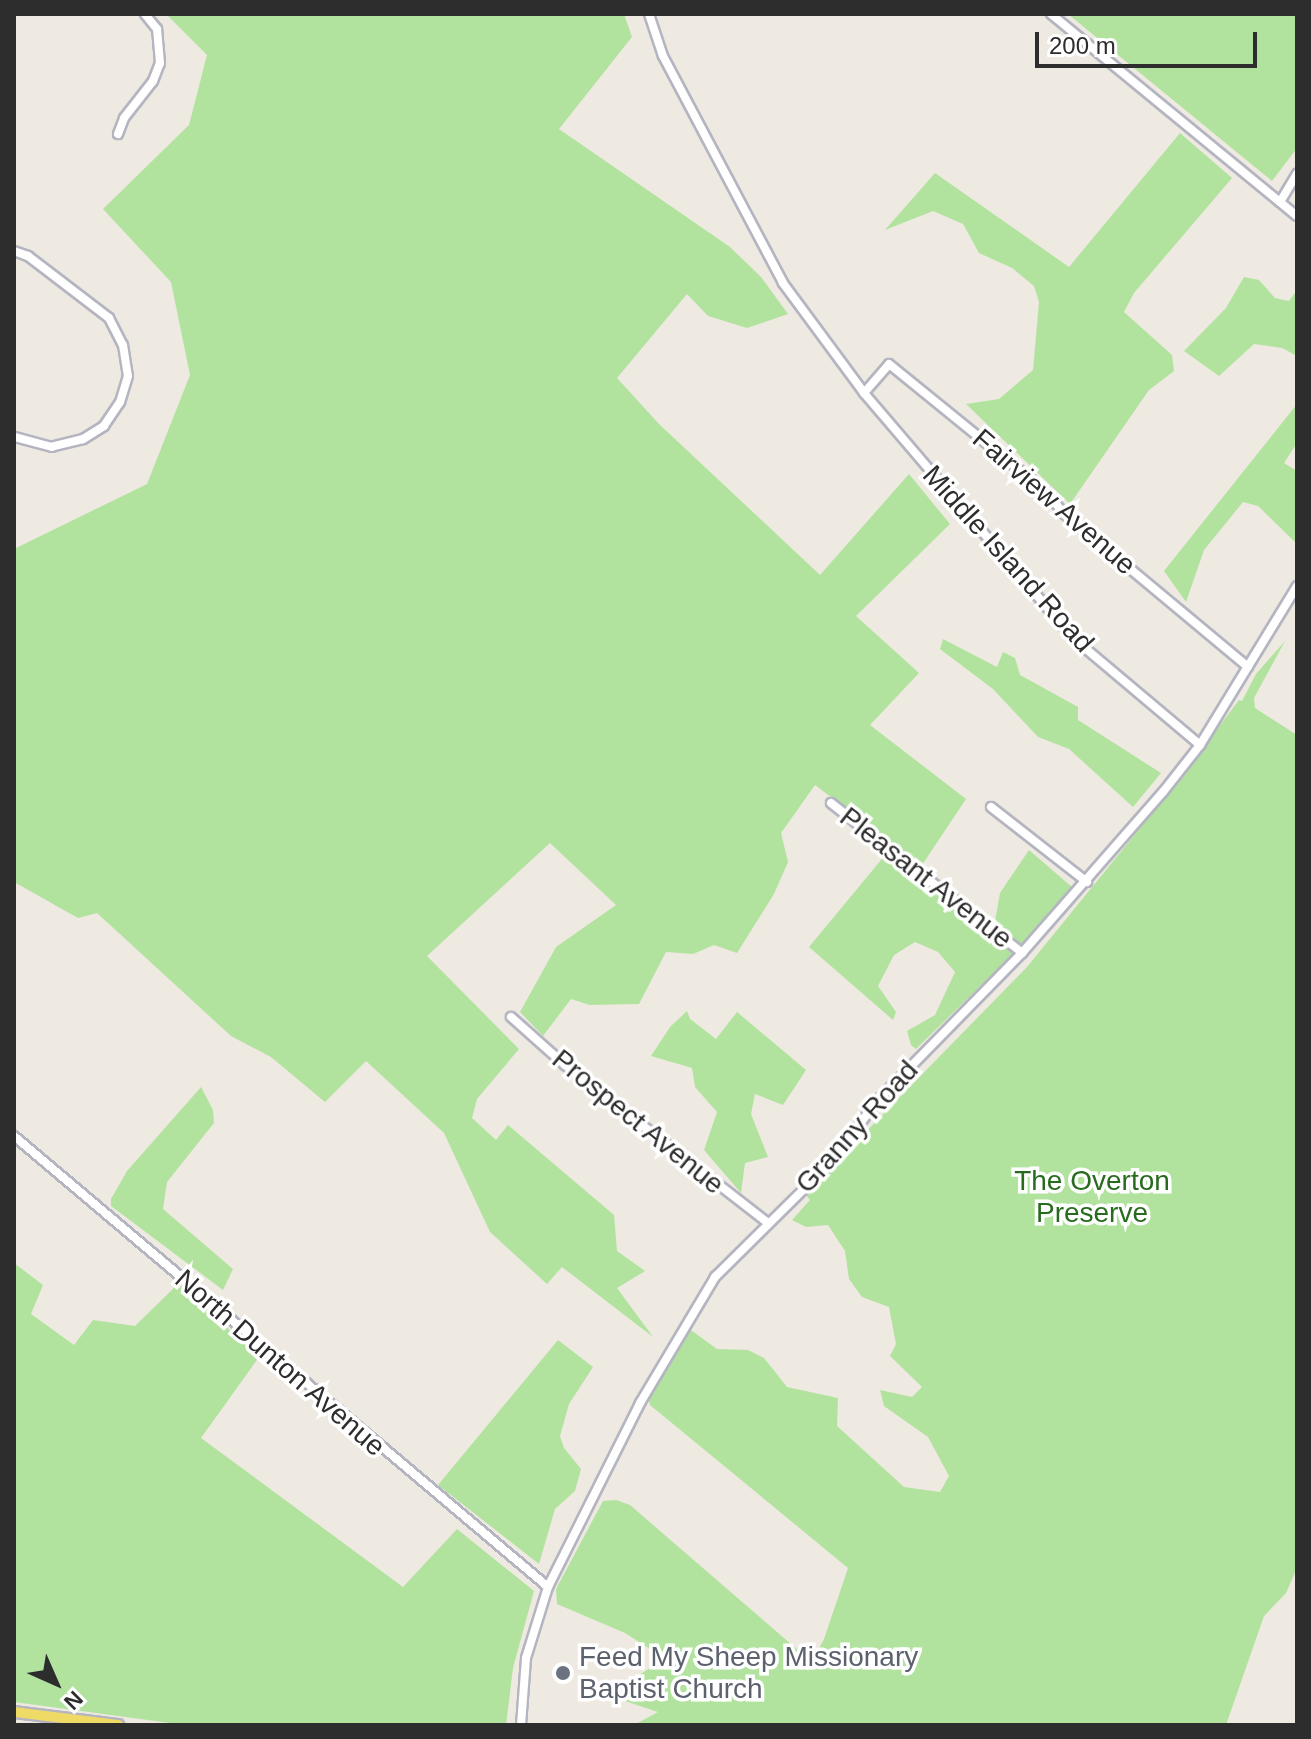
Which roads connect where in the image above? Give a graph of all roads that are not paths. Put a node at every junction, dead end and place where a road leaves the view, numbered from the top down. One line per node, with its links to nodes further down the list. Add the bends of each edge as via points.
1 (145, 14): 4 (street, via 157,29 160,63)
2 (649, 14): 9 (street, Middle Island Road, via 663,56 783,283)
3 (1051, 14): 6 (street)
4 (118, 134)
5 (1297, 174): 6 (street)
6 (1280, 202): 7 (street)
7 (1297, 216)
8 (14, 251): 10 (street, via 109,318 123,345 128,376 120,402 104,426 83,439 52,447)
9 (864, 393): 12 (street, Fairview Avenue, via 889,364); 13 (street, Middle Island Road, via 1073,638)
10 (14, 437)
11 (1297, 587): 12 (street, Granny Road)
12 (1248, 667): 13 (street, Granny Road)
13 (1200, 745): 16 (street, Granny Road)
14 (831, 803): 17 (street, Pleasant Avenue)
15 (991, 807): 16 (street)
16 (1087, 882): 17 (street, Granny Road)
17 (1022, 953): 20 (street, Granny Road, via 902,1074 830,1163)
18 (511, 1017): 20 (street, Prospect Avenue)
19 (14, 1136): 21 (street, North Dunton Avenue)
20 (767, 1222): 21 (street, Granny Road, via 715,1277 686,1321)
21 (548, 1587): 24 (street, Granny Road, via 526,1658)
22 (14, 1712): 23 (main road)
23 (118, 1725)
24 (521, 1725)

